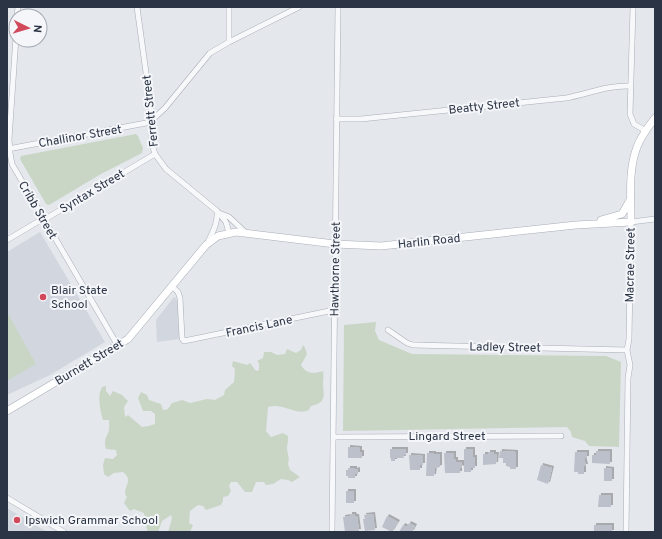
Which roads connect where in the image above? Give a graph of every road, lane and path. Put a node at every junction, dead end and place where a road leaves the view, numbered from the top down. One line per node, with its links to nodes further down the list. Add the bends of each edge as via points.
1 (137, 7): 11 (street, Ferrett Street)
2 (229, 7): 6 (street)
3 (299, 7): 6 (street)
4 (338, 7): 10 (street, Hawthorne Street)
5 (633, 7): 8 (street)
6 (229, 42): 11 (street, via 207,55 165,108)
7 (15, 48): 13 (street, Cribb Street)
8 (630, 86): 10 (street, Beatty Street, via 566,98 361,119); 12 (street, via 630,118 634,124)
9 (655, 118): 12 (main road, Macrae Street)
10 (336, 119): 24 (street, Hawthorne Street)
11 (152, 120): 13 (street, Challinor Street, via 142,125); 14 (street, Ferrett Street, via 152,144)
12 (646, 131): 15 (main road, Macrae Street, via 632,167)
13 (8, 149): 17 (street, Cribb Street, via 14,168)
14 (155, 154): 16 (street, Ferrett Street, via 166,169); 17 (street, Syntax Street)
15 (631, 197): 19 (main road, Macrae Street); 20 (main road, via 626,210 618,216)
16 (217, 211): 21 (street, Ferrett Street, via 226,222); 22 (street, via 229,217); 25 (street, via 215,227)
17 (44, 219): 23 (street, Syntax Street); 29 (street, Cribb Street)
18 (655, 219): 19 (street, Harlin Road)
19 (631, 222): 20 (main road, Harlin Road); 30 (street, Macrae Street)
20 (576, 225): 24 (main road, Harlin Road, via 390,246)
21 (229, 233): 22 (main road, Harlin Road); 25 (main road, Harlin Road, via 218,236)
22 (247, 234): 24 (main road, Harlin Road)
23 (7, 240)
24 (335, 244): 27 (street, Hawthorne Street)
25 (206, 245): 26 (main road, Burnett Street)
26 (172, 286): 27 (street, Francis Lane, via 180,298 183,341); 29 (main road, Burnett Street, via 130,336)
27 (334, 310): 33 (street, Hawthorne Street)
28 (388, 330): 30 (street, Ladley Street, via 413,345)
29 (118, 346): 31 (main road, Burnett Street)
30 (627, 350): 37 (street, Macrae Street, via 630,365)
31 (7, 411)
32 (561, 436): 33 (street, Lingard Street)
33 (333, 437): 36 (street, Hawthorne Street)
34 (7, 498): 35 (street)
35 (64, 532)
36 (332, 532)
37 (626, 532)

